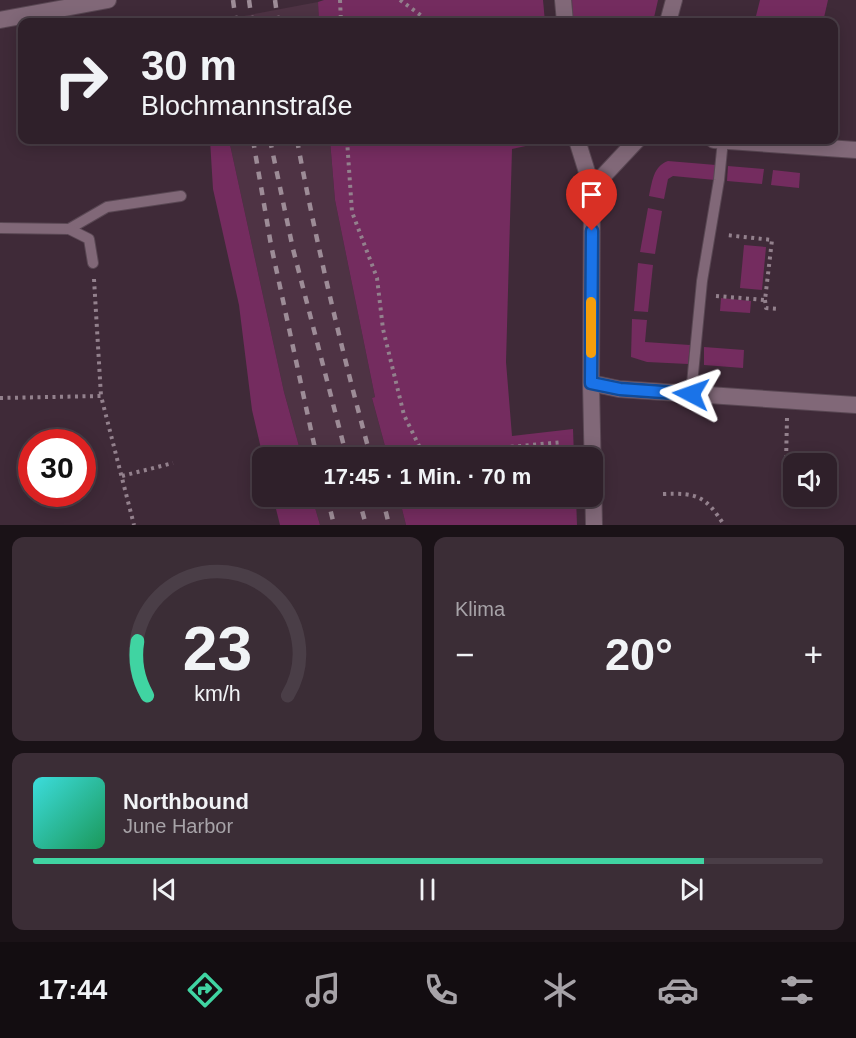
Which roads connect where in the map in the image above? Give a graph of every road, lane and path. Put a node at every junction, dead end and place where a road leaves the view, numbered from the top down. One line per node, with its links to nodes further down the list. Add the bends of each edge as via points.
1 (108, 0): 10 (street)
2 (340, 0): 6 (path)
3 (400, 0): 7 (path)
4 (563, 0): 8 (street)
5 (674, 0): 9 (street)
6 (341, 18)
7 (425, 18)
8 (565, 18)
9 (669, 18)
10 (0, 20)
11 (347, 144): 33 (path, via 352,212 377,278 383,329 404,415)
12 (578, 144): 17 (street)
13 (632, 144): 17 (street)
14 (723, 144): 21 (lane)
15 (776, 144): 16 (street)
16 (856, 150)
17 (592, 188): 26 (street)
18 (181, 196): 20 (lane, via 107,207)
19 (0, 228): 20 (lane)
20 (69, 229): 22 (lane, via 89,239)
21 (710, 234): 23 (lane); 24 (path, via 772,240)
22 (93, 263): 28 (path)
23 (700, 295): 24 (path); 27 (lane)
24 (765, 300): 25 (path, via 766,308)
25 (778, 309)
26 (591, 383): 27 (street); 40 (street)
27 (691, 394): 30 (street)
28 (101, 396): 29 (path); 37 (path)
29 (0, 398)
30 (787, 401): 31 (street); 35 (path)
31 (856, 405)
32 (563, 442): 34 (path)
33 (421, 447)
34 (509, 447)
35 (786, 453)
36 (173, 463): 37 (path)
37 (122, 476): 39 (path)
38 (663, 494): 41 (path, via 691,493 711,506)
39 (134, 525)
40 (594, 525)
41 (724, 525)

